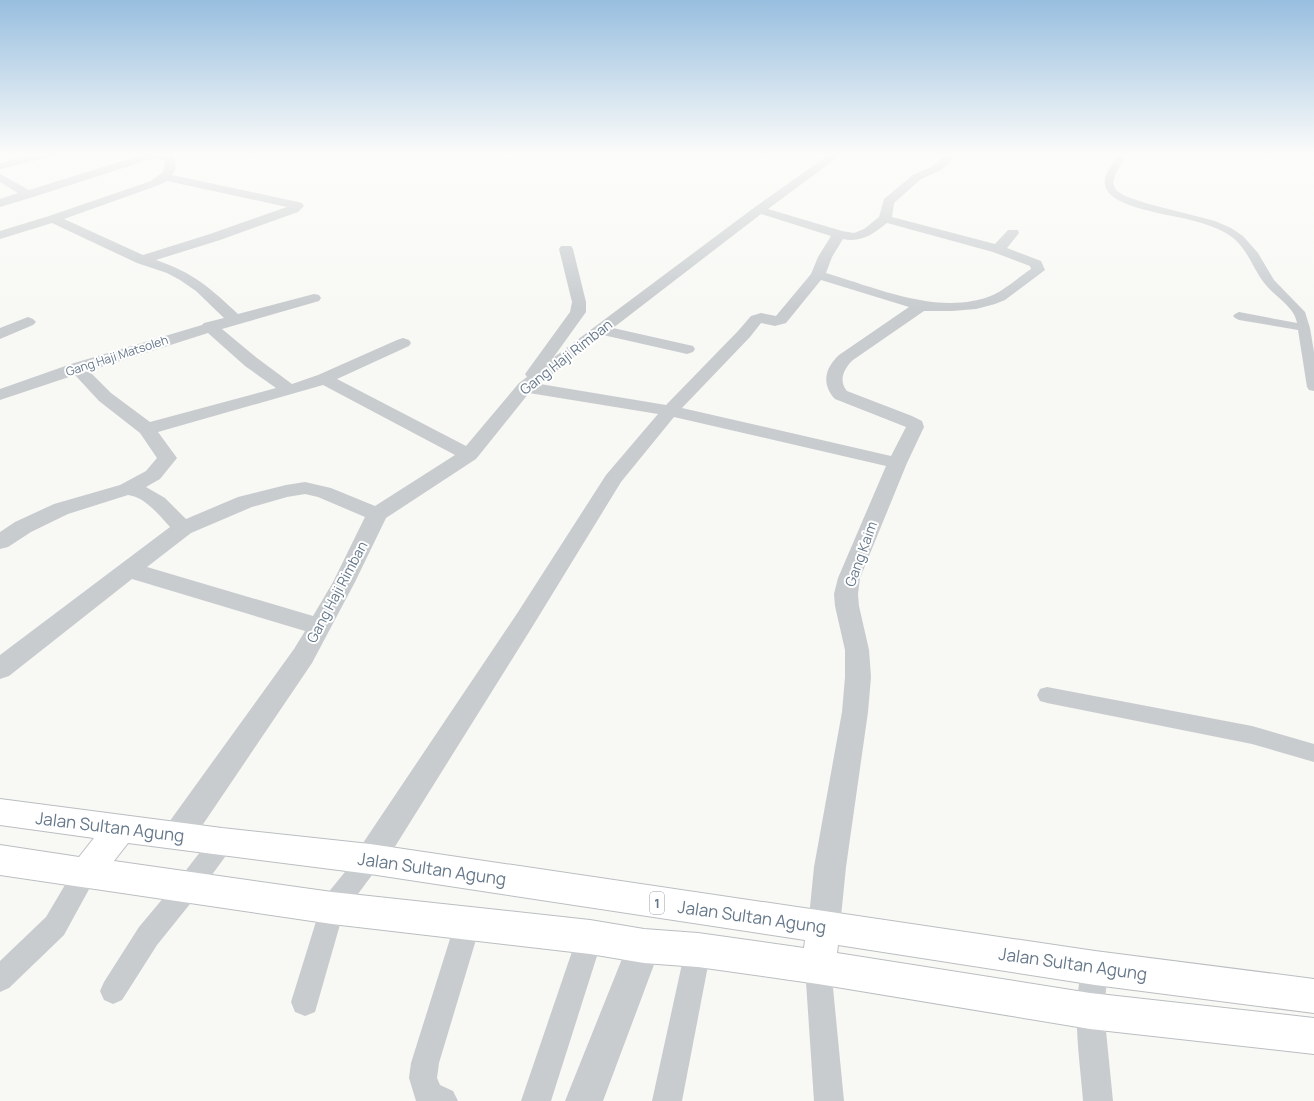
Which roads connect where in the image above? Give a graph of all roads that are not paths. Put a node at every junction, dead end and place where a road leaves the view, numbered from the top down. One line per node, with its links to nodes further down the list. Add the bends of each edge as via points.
1 (93, 205): 7 (street)
2 (295, 205): 14 (street, via 298,206)
3 (765, 205): 6 (street, Gang Haji Rimban)
4 (887, 205): 8 (street)
5 (1143, 205): 19 (lane, via 1212,223 1228,230 1254,255 1269,282)
6 (759, 210): 10 (street); 25 (street, Gang Haji Rimban)
7 (53, 219): 11 (street); 14 (street)
8 (885, 219): 10 (street, via 859,237 852,238); 13 (street)
9 (1013, 232): 13 (street)
10 (839, 234): 15 (street, via 825,257)
11 (0, 236)
12 (566, 249): 31 (street, via 579,302 578,312)
13 (998, 249): 17 (street, via 1036,264 1038,270 1000,297 990,301 952,307)
14 (142, 260): 21 (street, via 185,277 214,299)
15 (818, 276): 17 (street); 35 (street, via 781,320 756,319)
16 (314, 298): 21 (street, Gang Haji Matsoleh)
17 (921, 306): 38 (street, Gang Kaim, via 841,361 834,375 837,392 841,395 915,425)
18 (1314, 308): 19 (lane)
19 (1301, 314): 24 (lane)
20 (1238, 316): 24 (lane)
21 (234, 319): 23 (street, Gang Haji Matsoleh)
22 (28, 322): 26 (street)
23 (209, 326): 29 (street, Gang Haji Matsoleh); 33 (street, via 251,362)
24 (1304, 328): 32 (lane)
25 (600, 330): 28 (street); 31 (street, Gang Haji Rimban)
26 (0, 334)
27 (403, 343): 30 (street)
28 (687, 349)
29 (77, 368): 34 (street, Gang Haji Matsoleh); 36 (street, via 105,397)
30 (324, 379): 33 (street); 37 (street)
31 (526, 387): 35 (street); 37 (street, Gang Haji Rimban)
32 (1314, 387)
33 (290, 390): 36 (street)
34 (0, 395)
35 (670, 411): 38 (street); 52 (street, via 613,479)
36 (147, 429): 39 (street, via 167,458 153,475)
37 (469, 455): 40 (street, Gang Haji Rimban)
38 (897, 463): 58 (street, Gang Kaim, via 849,578 846,594 857,650 856,712 830,867)
39 (127, 489): 41 (street, via 150,496); 42 (street, via 68,506)
40 (377, 514): 41 (street, via 324,492 305,488 245,502); 44 (street, Gang Haji Rimban)
41 (183, 528): 43 (street)
42 (0, 542)
43 (129, 570): 44 (street); 45 (street)
44 (319, 626): 50 (street, Gang Haji Rimban, via 303,656)
45 (0, 669)
46 (1047, 695): 47 (lane, via 1252,735)
47 (1314, 753)
48 (0, 812): 49 (highway, Jalan Sultan Agung / 1)
49 (121, 828): 50 (highway, Jalan Sultan Agung / 1); 54 (highway)
50 (178, 835): 51 (highway, Jalan Sultan Agung / 1)
51 (222, 842): 52 (highway, Jalan Sultan Agung / 1); 55 (lane)
52 (370, 859): 56 (lane); 58 (highway, Jalan Sultan Agung / 1)
53 (0, 860): 54 (highway)
54 (87, 872): 55 (highway); 64 (lane, via 55,926)
55 (189, 886): 56 (highway); 65 (lane, via 148,936)
56 (332, 908): 57 (highway); 67 (lane)
57 (468, 923): 59 (highway); 70 (lane, via 425,1063 423,1078 428,1095)
58 (824, 927): 62 (highway); 63 (highway, Jalan Sultan Agung / 1)
59 (590, 937): 60 (highway); 71 (lane)
60 (644, 946): 61 (highway); 72 (street)
61 (698, 950): 62 (highway); 73 (lane)
62 (818, 967): 68 (highway); 74 (lane)
63 (1095, 968): 66 (highway, Jalan Sultan Agung / 1); 68 (lane)
64 (0, 979)
65 (113, 991)
66 (1314, 996)
67 (305, 1002)
68 (1090, 1011): 69 (highway); 75 (lane)
69 (1314, 1036)
70 (443, 1101)
71 (536, 1101)
72 (584, 1101)
73 (667, 1101)
74 (829, 1101)
75 (1098, 1101)

